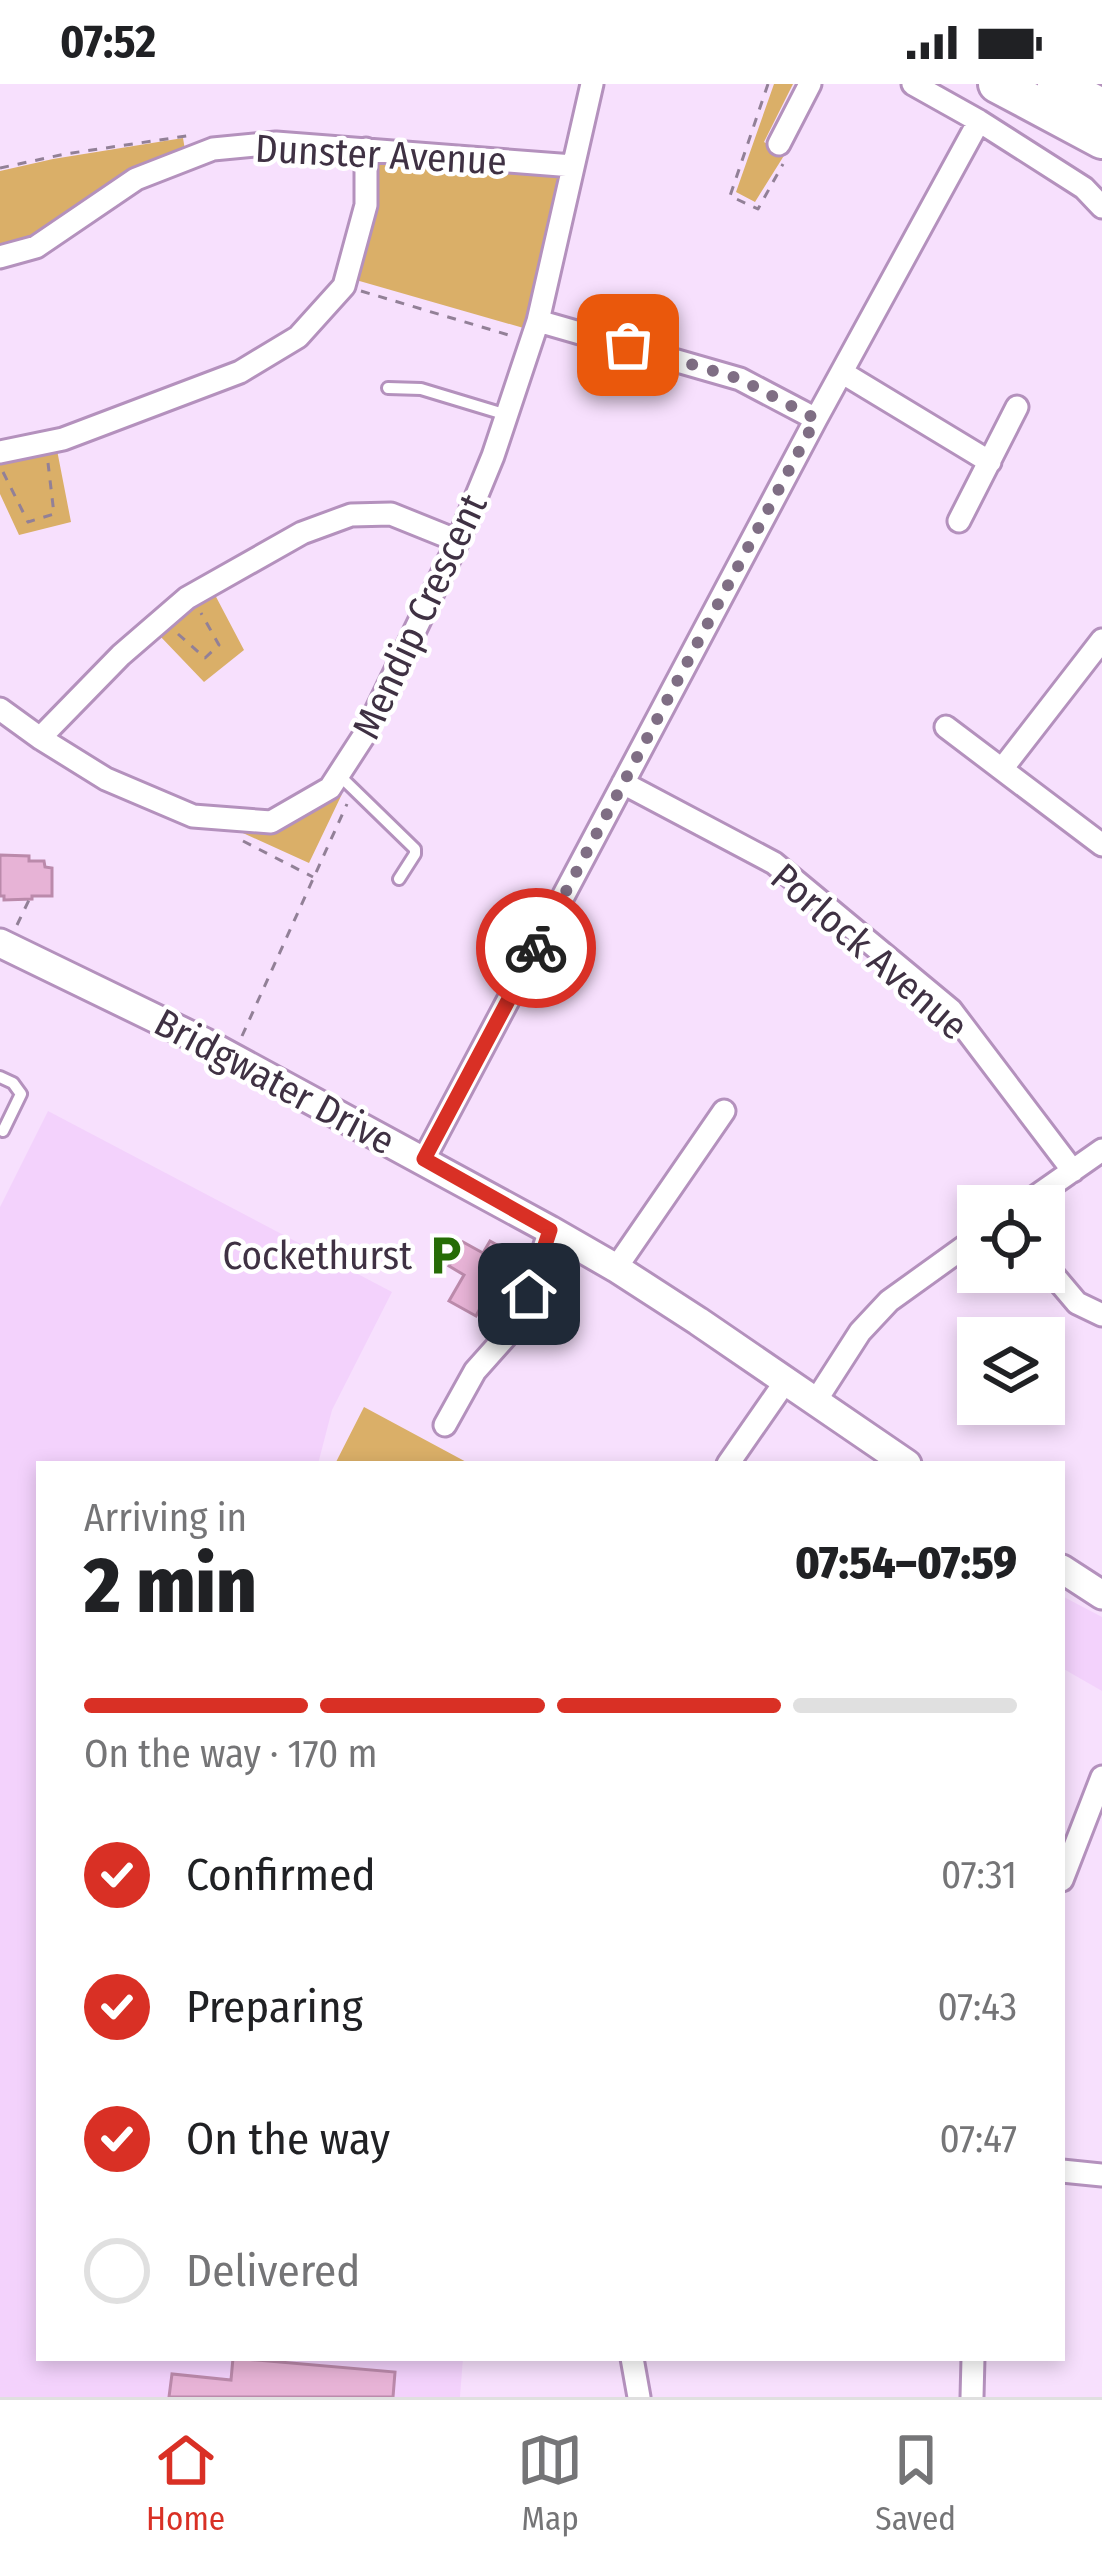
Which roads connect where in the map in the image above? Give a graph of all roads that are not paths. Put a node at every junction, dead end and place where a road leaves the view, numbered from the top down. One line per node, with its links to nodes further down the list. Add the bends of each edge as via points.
1 (592, 84): 9 (street, Mendip Crescent)
2 (810, 84): 7 (street)
3 (913, 84): 5 (street)
4 (997, 84): 6 (highway)
5 (979, 121): 10 (street); 13 (street)
6 (1102, 140)
7 (779, 144)
8 (366, 149): 9 (street, Dunster Avenue); 11 (street, Dunster Avenue, via 213,149 136,179 36,247); 18 (street, via 366,205 344,286 298,337 240,373 63,439)
9 (573, 166): 12 (street, Mendip Crescent)
10 (1102, 207)
11 (0, 257)
12 (535, 332): 16 (street, Mendip Crescent); 17 (street, via 740,379)
13 (843, 373): 17 (street); 19 (street)
14 (388, 388): 16 (lane, via 421,389)
15 (1017, 407): 19 (street)
16 (507, 415): 21 (street, Mendip Crescent)
17 (816, 419): 28 (street)
18 (0, 452)
19 (990, 461): 20 (street)
20 (959, 521)
21 (458, 542): 25 (street, via 391,514 351,515 302,533 191,595); 27 (street, Mendip Crescent)
22 (1102, 640): 26 (street)
23 (1, 711): 25 (street, Mendip Crescent)
24 (946, 727): 26 (street)
25 (40, 738): 27 (street, Mendip Crescent, via 194,816 271,823)
26 (1002, 769): 29 (street)
27 (340, 776): 30 (lane, via 415,849)
28 (623, 783): 36 (street); 37 (street, Porlock Avenue, via 774,863 951,1010)
29 (1102, 844)
30 (399, 879)
31 (3, 945): 36 (street, Bridgwater Drive)
32 (0, 1077): 34 (lane, via 21,1094)
33 (724, 1111): 41 (street)
34 (3, 1131)
35 (1102, 1150): 37 (street)
36 (424, 1159): 39 (street, Bridgwater Drive)
37 (1072, 1171): 38 (street)
38 (1052, 1185)
39 (550, 1230): 41 (street, Bridgwater Drive); 46 (street, via 508,1334 475,1371)
40 (957, 1252): 45 (street, via 889,1301)
41 (616, 1268): 44 (street, Bridgwater Drive)
42 (1065, 1289): 43 (street)
43 (1102, 1315)
44 (785, 1382): 45 (street, Bridgwater Drive); 47 (street)
45 (814, 1402): 48 (street, Bridgwater Drive)
46 (445, 1425)
47 (730, 1461)
48 (902, 1461)
49 (1065, 1571): 50 (street)
50 (1102, 1595)
51 (1102, 1777): 52 (street)
52 (1065, 1872)
53 (1065, 2171): 54 (street)
54 (1102, 2175)
55 (633, 2361): 57 (street)
56 (973, 2361): 58 (street)
57 (639, 2397)
58 (972, 2397)

